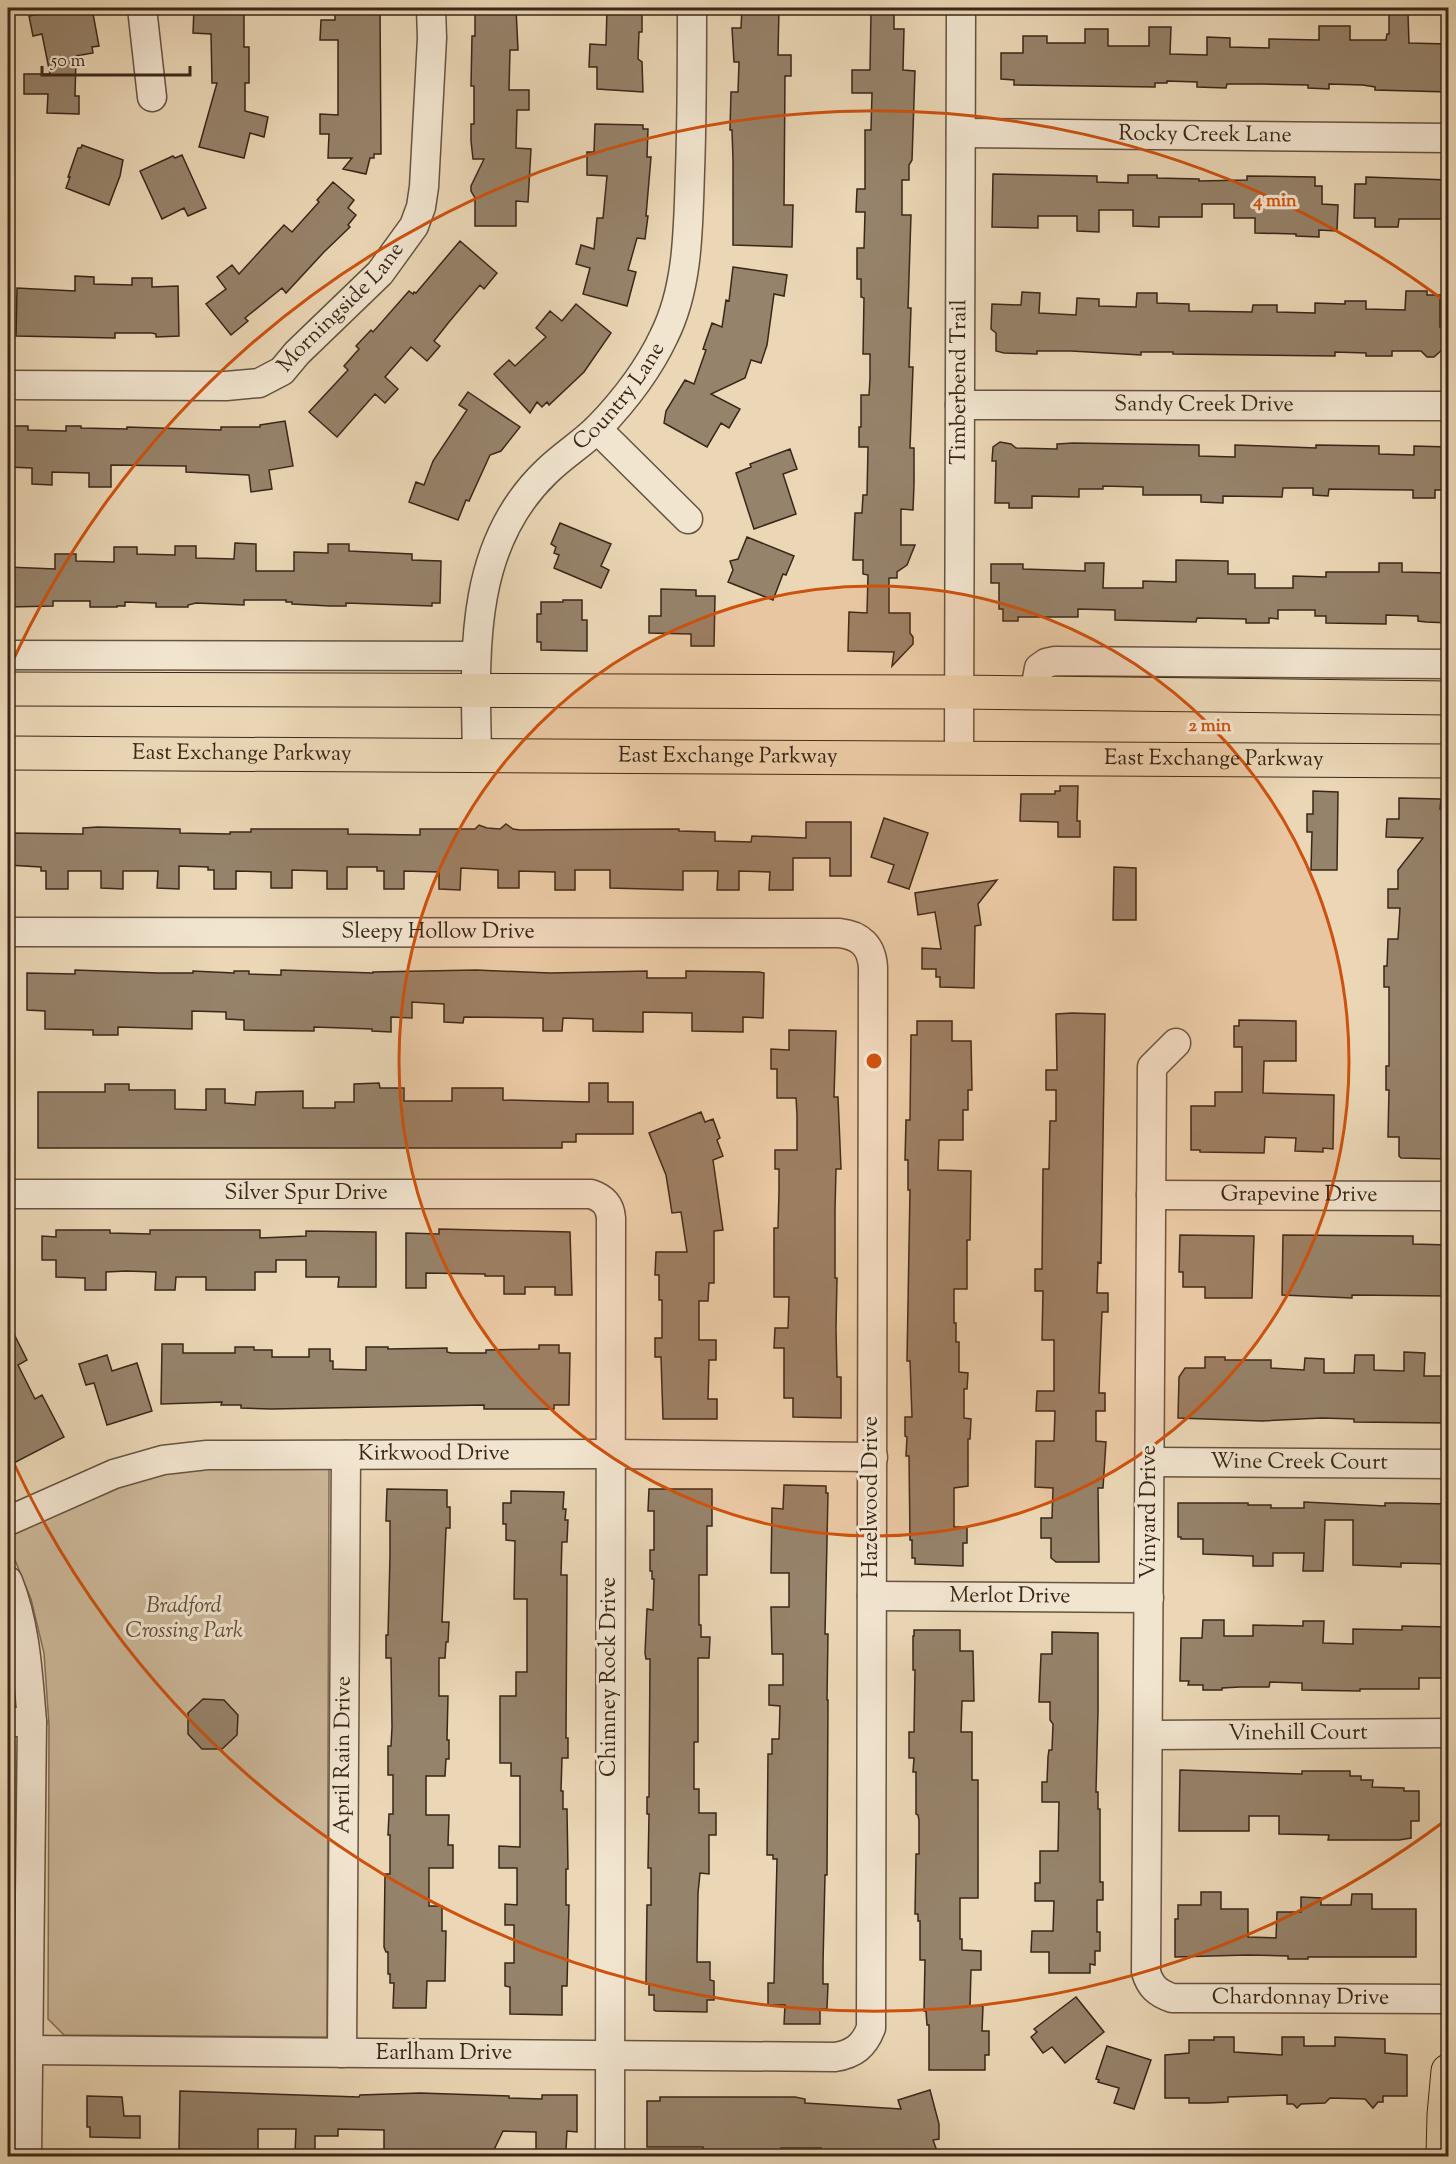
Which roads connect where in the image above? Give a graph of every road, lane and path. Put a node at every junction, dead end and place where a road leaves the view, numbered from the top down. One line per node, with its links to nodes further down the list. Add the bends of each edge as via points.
1 (142, 8): 5 (street)
2 (431, 8): 8 (street, Morningside Lane, via 424,187 414,226 380,273 282,371 259,383 226,386)
3 (693, 8): 11 (street, Country Lane, via 683,278 665,336 628,394)
4 (961, 8): 6 (street, Timberbend Trail)
5 (152, 97)
6 (961, 134): 7 (street, Rocky Creek Lane); 9 (street, Timberbend Trail)
7 (1449, 138)
8 (8, 385)
9 (960, 405): 10 (street, Sandy Creek Drive); 18 (street, Timberbend Trail)
10 (1449, 406)
11 (597, 429): 12 (street); 14 (street, Country Lane, via 545,472 516,506 489,569)
12 (688, 519)
13 (8, 655): 14 (street)
14 (475, 656): 17 (street, Country Lane)
15 (1449, 664): 19 (street, via 1056,662 1039,668)
16 (8, 689): 17 (main road)
17 (476, 691): 18 (main road); 22 (street, Country Lane)
18 (959, 692): 19 (main road); 23 (street, Timberbend Trail)
19 (1038, 693): 20 (main road)
20 (1449, 698)
21 (8, 753): 22 (main road, East Exchange Parkway)
22 (477, 754): 23 (main road, East Exchange Parkway)
23 (959, 757): 24 (main road, East Exchange Parkway)
24 (1449, 760)
25 (8, 932): 26 (street, Sleepy Hollow Drive, via 839,933 850,934)
26 (865, 944): 34 (street, Hazelwood Drive, via 873,957)
27 (1176, 1043): 29 (street, Vinyard Drive, via 1152,1066)
28 (8, 1194): 31 (street, Silver Spur Drive, via 591,1194)
29 (1151, 1195): 30 (street, Grapevine Drive); 35 (street, Vinyard Drive)
30 (1449, 1196)
31 (603, 1200): 32 (street, Chimney Rock Drive, via 611,1218)
32 (610, 1454): 33 (street, Kirkwood Drive); 34 (street, Kirkwood Drive); 49 (street, Chimney Rock Drive)
33 (346, 1455): 37 (street, Kirkwood Drive, via 207,1455 163,1460 114,1474); 48 (street, April Rain Drive)
34 (873, 1456): 39 (street, Hazelwood Drive)
35 (1150, 1462): 36 (street, Wine Creek Court); 40 (street, Vinyard Drive)
36 (1449, 1464)
37 (8, 1521)
38 (8, 1581): 41 (street, via 26,1651)
39 (872, 1596): 40 (street, Merlot Drive); 46 (street, Hazelwood Drive, via 871,2028)
40 (1149, 1598): 43 (street, Vinyard Drive)
41 (20, 1722): 47 (street)
42 (1449, 1733): 43 (street, Vinehill Court)
43 (1148, 1736): 44 (street, Vinyard Drive, via 1146,1972)
44 (1154, 1989): 45 (street, Chardonnay Drive, via 1172,1998)
45 (1449, 1999)
46 (858, 2049): 49 (street, Earlham Drive, via 835,2057)
47 (29, 2050): 48 (street, Earlham Drive); 51 (street)
48 (342, 2053): 49 (street, Earlham Drive)
49 (610, 2055): 52 (street, Chimney Rock Drive)
50 (1449, 2072): 53 (main road)
51 (27, 2157)
52 (610, 2157)
53 (1443, 2157)

